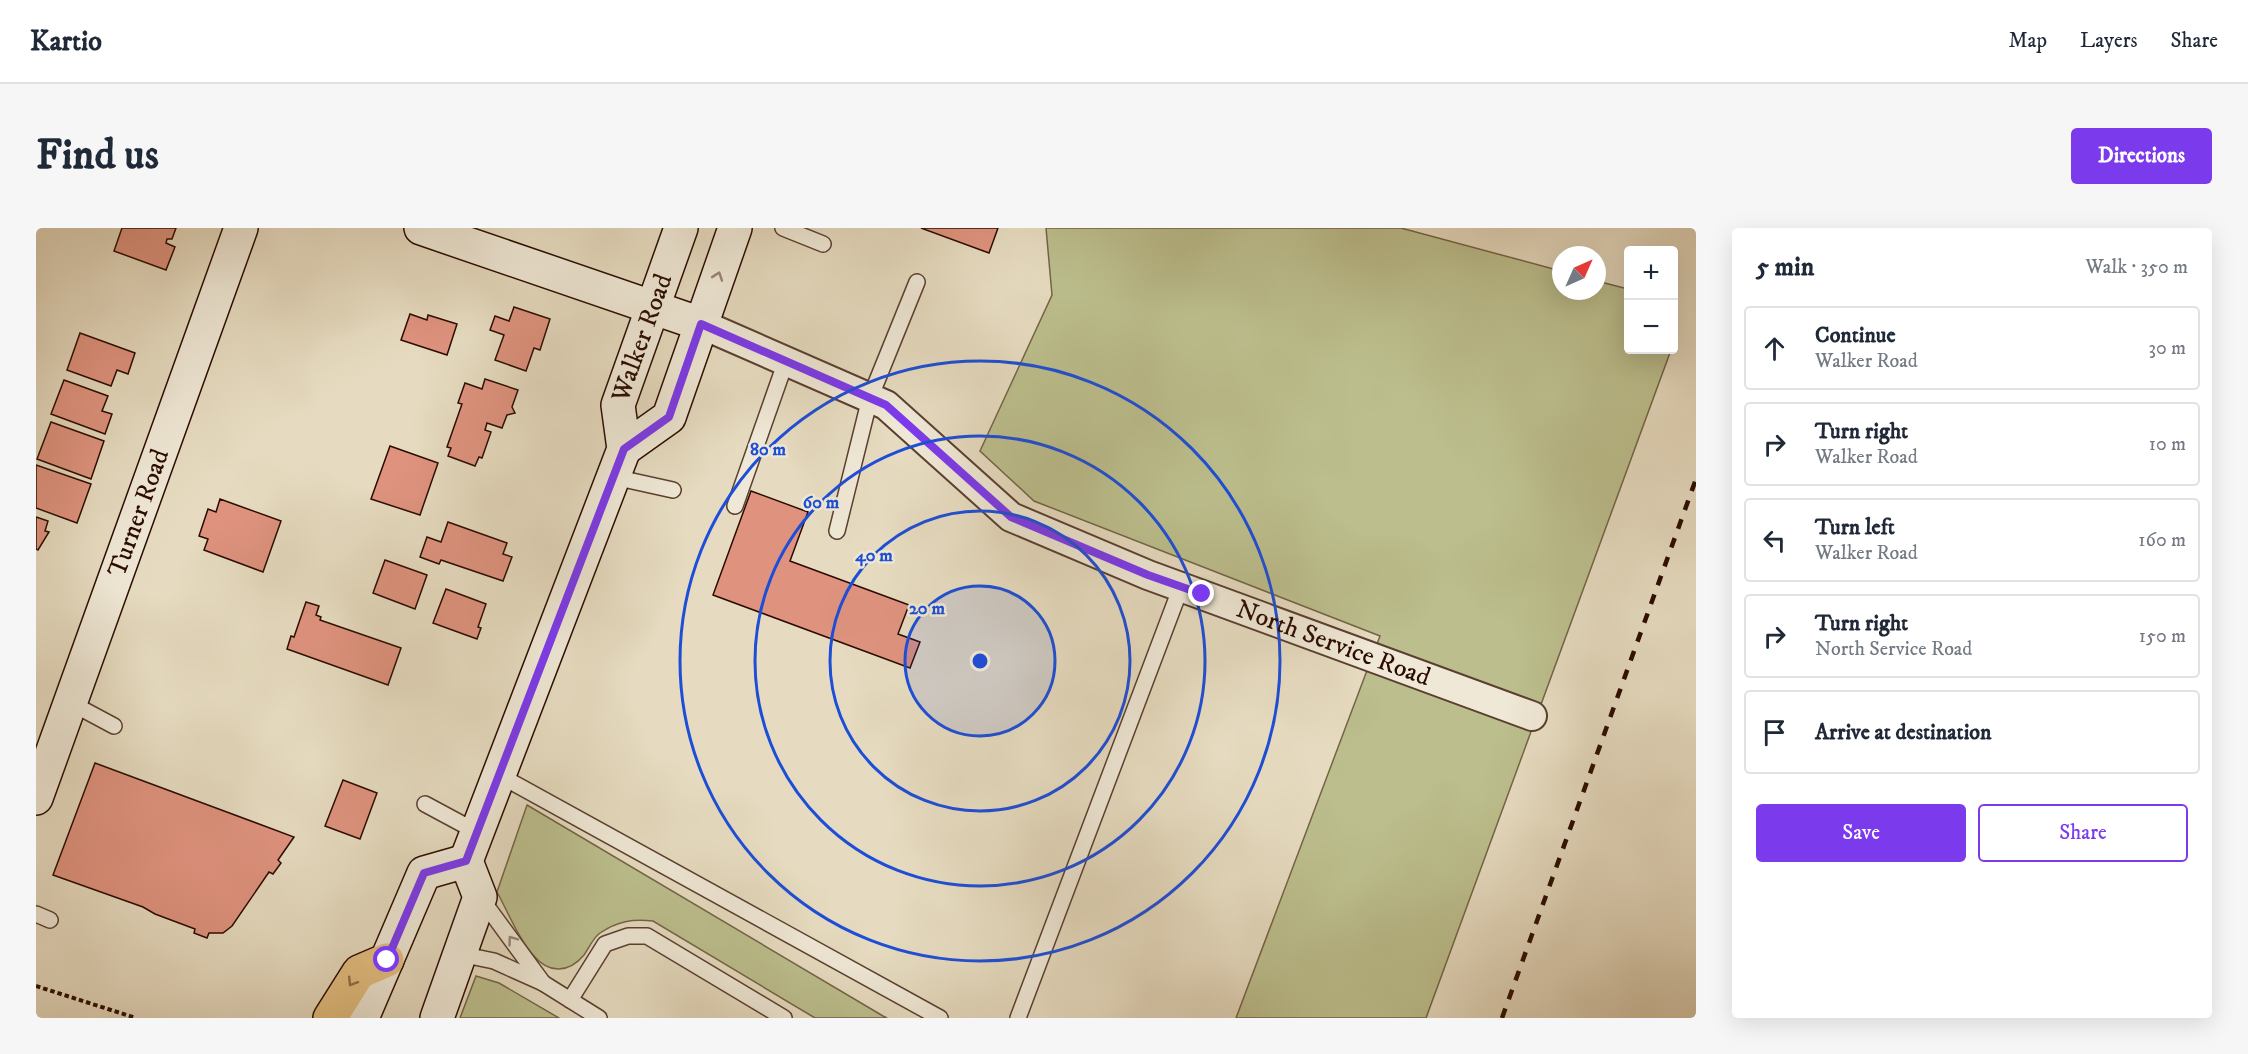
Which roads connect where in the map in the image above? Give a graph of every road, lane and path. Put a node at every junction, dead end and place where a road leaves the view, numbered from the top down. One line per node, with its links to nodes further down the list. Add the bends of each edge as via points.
1 (241, 228): 17 (main road, Turner Road)
2 (422, 228): 8 (main road)
3 (681, 228): 8 (main road, Walker Road)
4 (735, 228): 9 (main road, Walker Road, one-way to 4)
5 (783, 228): 6 (lane)
6 (824, 244)
7 (917, 282): 11 (lane)
8 (653, 307): 9 (main road); 12 (main road, Walker Road, via 618,405)
9 (701, 324): 10 (street, North Service Road); 12 (main road, Walker Road, via 669,417)
10 (786, 361): 11 (street, North Service Road); 14 (lane)
11 (870, 398): 15 (lane); 16 (street, North Service Road, via 886,405 1011,517)
12 (619, 463): 13 (lane); 20 (main road, Walker Road)
13 (673, 490)
14 (735, 506)
15 (837, 531)
16 (1181, 587): 18 (street, North Service Road); 37 (lane)
17 (71, 703): 19 (lane); 21 (main road, Turner Road)
18 (1532, 716)
19 (114, 726)
20 (499, 775): 23 (main road, Walker Road); 36 (lane)
21 (36, 798)
22 (425, 804): 23 (lane)
23 (471, 847): 24 (main road); 26 (main road, via 424,873)
24 (480, 897): 25 (main road); 27 (lane, one-way to 24)
25 (460, 954): 27 (lane, via 494,961); 33 (main road)
26 (387, 960): 31 (highway, one-way to 31, via 358,972); 32 (main road)
27 (543, 983): 29 (lane)
28 (36, 986): 30 (path)
29 (570, 1000): 34 (lane); 35 (lane, via 605,945 628,936 647,936)
30 (136, 1018)
31 (330, 1018)
32 (362, 1018)
33 (437, 1018)
34 (598, 1018)
35 (784, 1018)
36 (940, 1018)
37 (1018, 1018)

